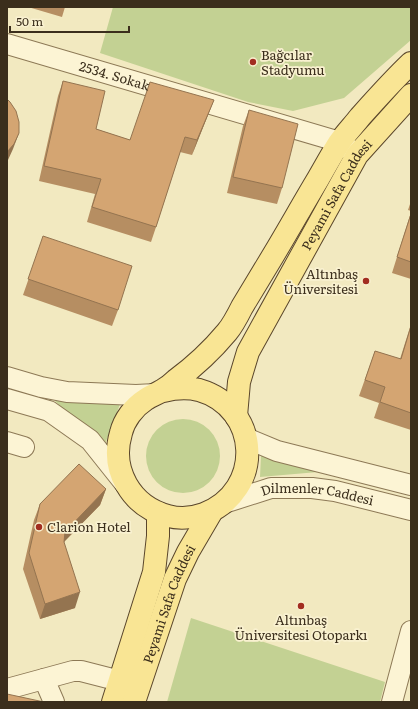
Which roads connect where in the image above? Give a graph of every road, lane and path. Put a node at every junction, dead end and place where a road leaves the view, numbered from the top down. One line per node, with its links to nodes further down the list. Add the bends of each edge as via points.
1 (7, 44): 4 (street, 2534. Sokak)
2 (411, 63): 4 (main road, via 387,86)
3 (411, 95): 5 (main road, Peyami Safa Caddesi)
4 (340, 142): 5 (street, 2534. Sokak); 7 (main road, via 228,331 200,361)
5 (357, 155): 9 (main road, Peyami Safa Caddesi, via 248,352 239,382)
6 (7, 377): 7 (street, via 67,392 136,395)
7 (159, 393): 9 (main road, via 178,388 193,388 222,400); 12 (main road, via 145,400 130,413 121,431 117,451 120,470)
8 (7, 399): 12 (street, via 49,411 90,440)
9 (236, 416): 10 (main road)
10 (246, 438): 11 (street, Dilmenler Caddesi, via 277,451); 13 (main road, via 248,455 245,472 238,488)
11 (411, 484)
12 (128, 488): 15 (main road, via 136,499)
13 (218, 507): 14 (street, Dilmenler Caddesi, via 271,488 312,488 335,491); 15 (main road, via 199,516 185,518); 22 (main road, Peyami Safa Caddesi, via 188,552 175,579)
14 (411, 510)
15 (158, 513): 18 (main road, Peyami Safa Caddesi, via 154,572)
16 (411, 631): 23 (street)
17 (44, 679): 18 (street, via 81,671); 19 (street); 20 (street)
18 (120, 681): 21 (main road, Peyami Safa Caddesi)
19 (7, 689)
20 (54, 702)
21 (113, 702)
22 (134, 702)
23 (392, 702)

